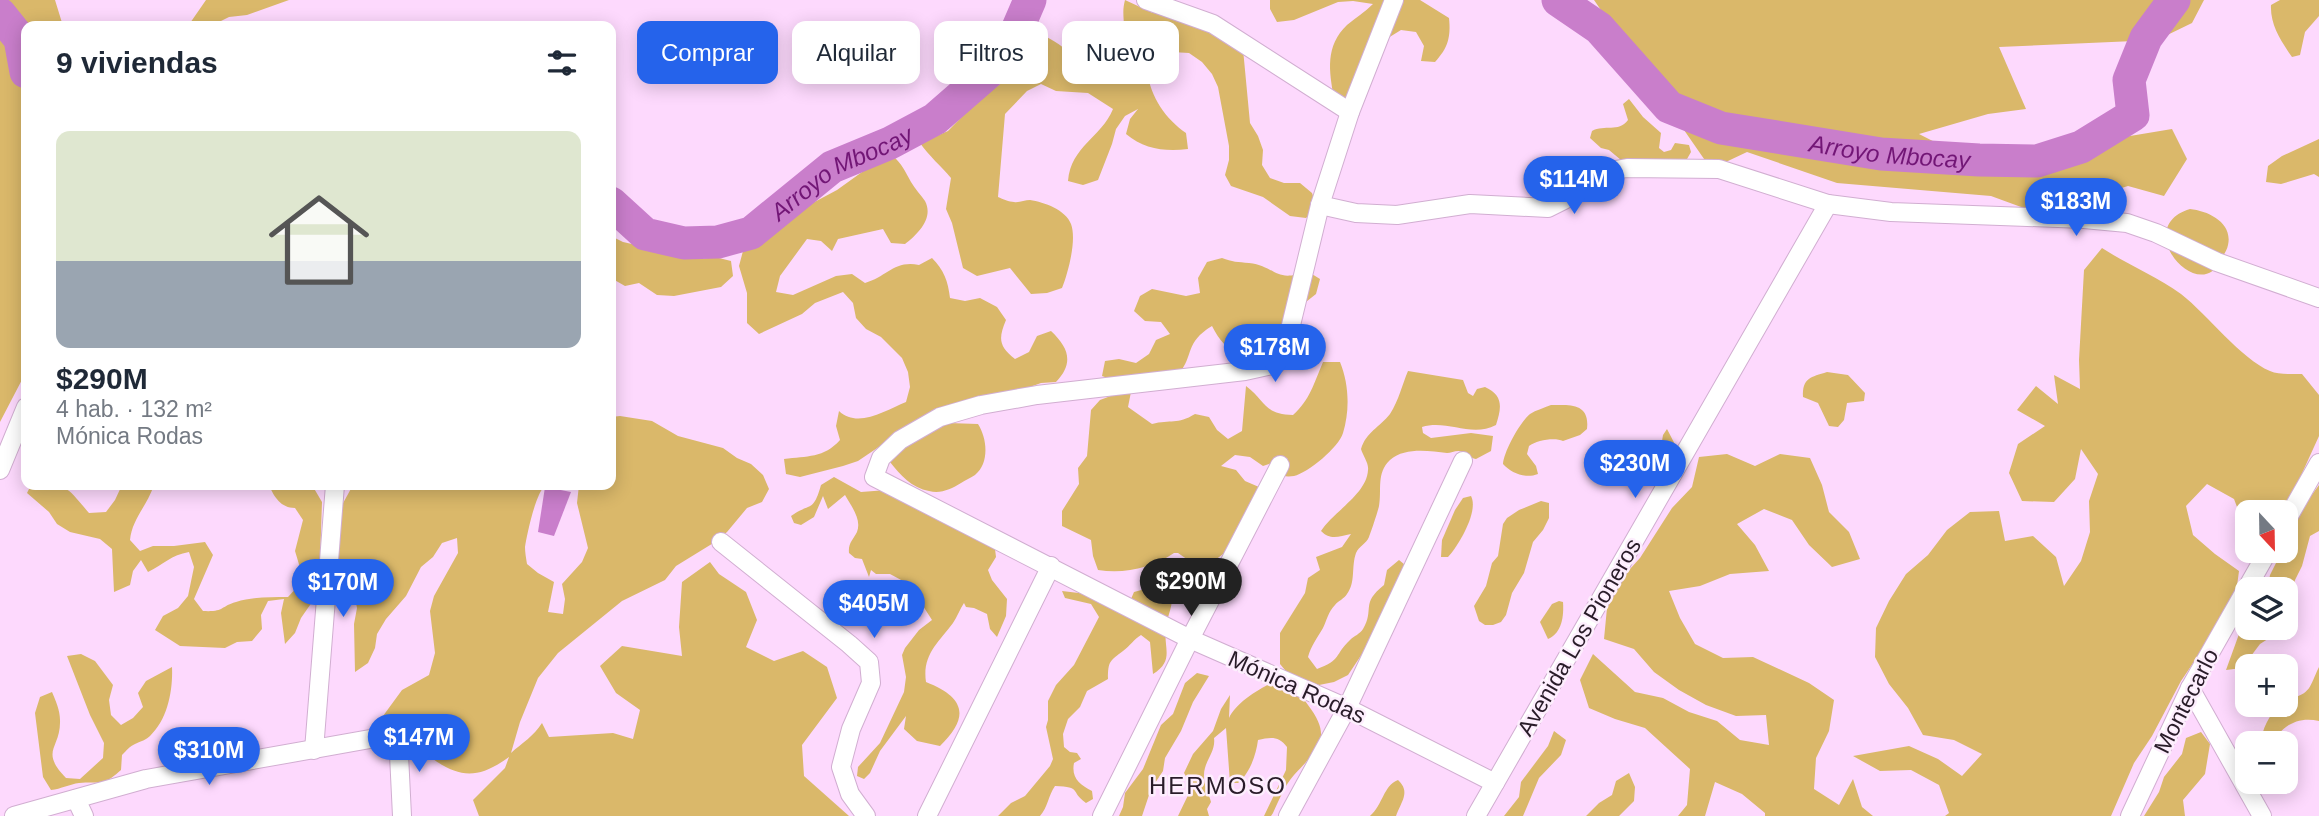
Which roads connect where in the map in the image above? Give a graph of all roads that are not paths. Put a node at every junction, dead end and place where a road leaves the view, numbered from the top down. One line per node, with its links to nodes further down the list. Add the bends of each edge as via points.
1 (1146, 0): 3 (street, via 1213,24)
2 (1394, 0): 3 (street)
3 (1350, 112): 5 (street)
4 (1828, 204): 5 (street, via 1719,169 1627,168 1604,172 1548,208 1470,204 1397,215); 6 (street, via 1891,212 2127,223 2217,262); 21 (street, Avenida Los Pioneros)
5 (1320, 205): 16 (street, Mónica Rodas, via 1284,350 1276,364 981,405 940,416 900,440 881,458 874,477)
6 (2319, 298)
7 (21, 419): 11 (street)
8 (1463, 461): 19 (street)
9 (2319, 463): 13 (street)
10 (1280, 465): 17 (street)
11 (0, 470)
12 (335, 490): 20 (street)
13 (2298, 500)
14 (721, 542): 26 (street, via 869,662 871,683 841,767 850,793)
15 (2261, 564): 18 (street, Montecarlo)
16 (1051, 566): 17 (street, Mónica Rodas); 27 (street)
17 (1190, 639): 19 (street, Mónica Rodas); 28 (street)
18 (2190, 688): 31 (street, Montecarlo); 32 (street)
19 (1347, 708): 21 (street, Mónica Rodas); 29 (street)
20 (314, 750): 22 (street, via 146,779); 25 (street, via 398,734)
21 (1494, 783): 30 (street, Avenida Los Pioneros)
22 (76, 799): 23 (street); 24 (street)
23 (13, 816)
24 (84, 816)
25 (402, 816)
26 (866, 816)
27 (927, 816)
28 (1102, 816)
29 (1288, 816)
30 (1476, 816)
31 (2130, 816)
32 (2262, 816)

